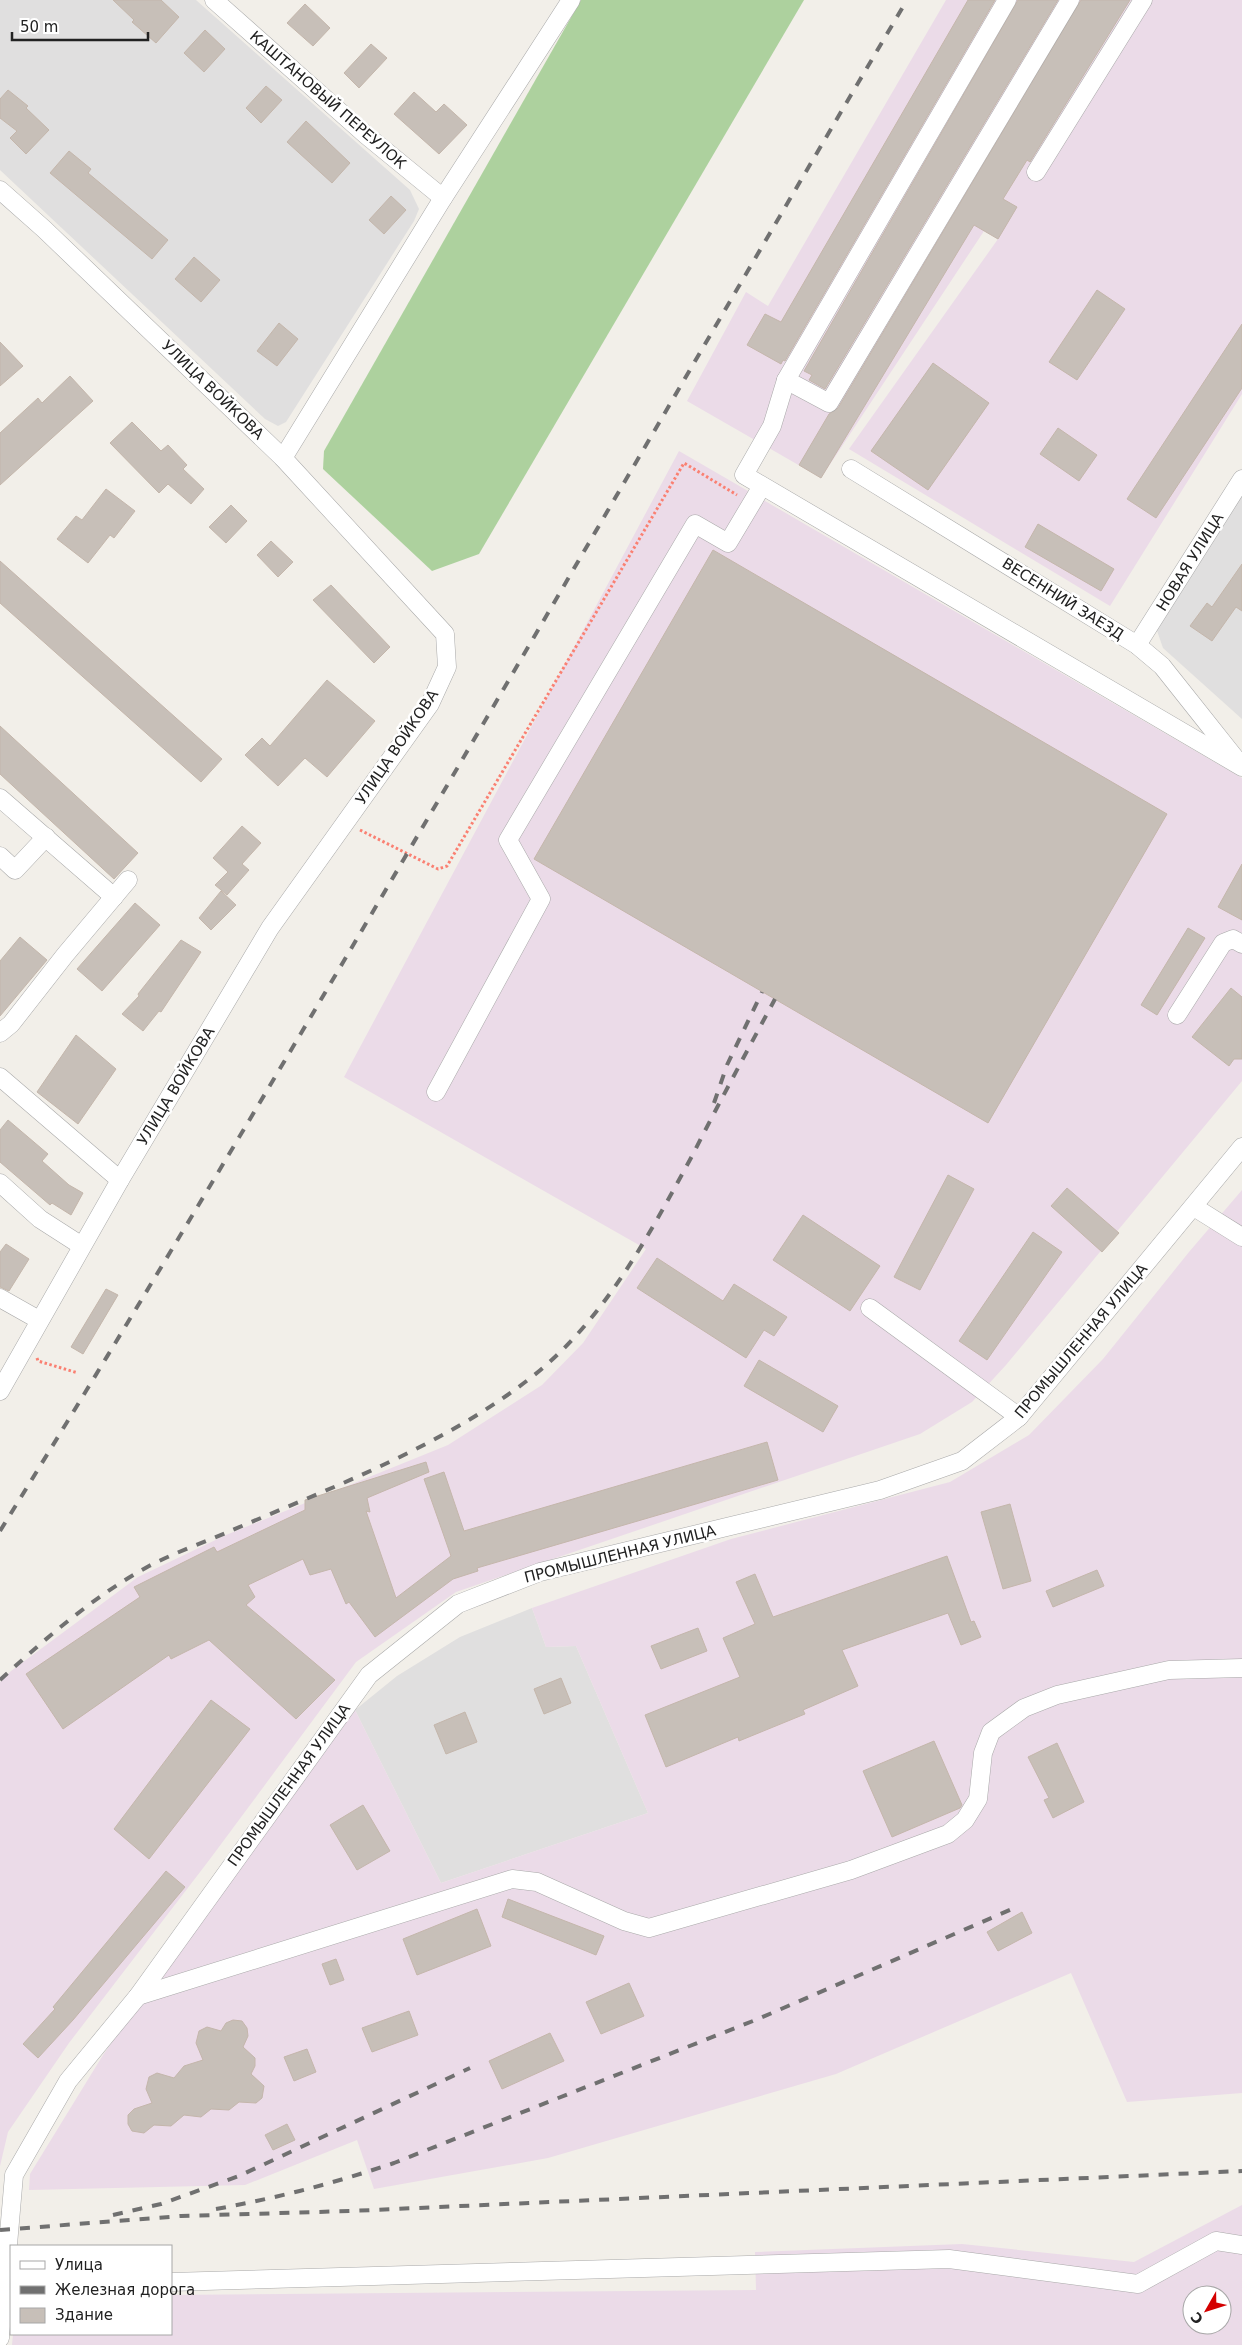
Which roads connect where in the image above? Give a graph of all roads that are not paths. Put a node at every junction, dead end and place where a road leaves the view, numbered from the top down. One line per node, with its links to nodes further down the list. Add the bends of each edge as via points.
1 (214, 0): 8 (street, КАШТАНОВЫЙ ПЕРЕУЛОК, via 366,135)
2 (1007, 0): 9 (street)
3 (1070, 0): 9 (street, via 830,403)
4 (1143, 0): 6 (street)
5 (572, 1): 8 (street)
6 (1036, 172)
7 (0, 190): 10 (street, УЛИЦА ВОЙКОВА)
8 (443, 198): 10 (street)
9 (786, 380): 13 (street, via 772,426 744,475)
10 (283, 458): 27 (street, УЛИЦА ВОЙКОВА, via 445,634 447,667 430,704 270,928)
11 (851, 469): 14 (street, ВЕСЕННИЙ ЗАЕЗД)
12 (1242, 479): 14 (street, НОВАЯ УЛИЦА)
13 (762, 486): 15 (street); 25 (street, via 728,543 695,524 508,840 540,899)
14 (1137, 645): 15 (street, ВЕСЕННИЙ ЗАЕЗД, via 1162,666)
15 (1242, 766)
16 (0, 798): 17 (street)
17 (46, 837): 18 (street, via 15,870); 20 (street)
18 (0, 856)
19 (128, 880): 20 (street)
20 (114, 897): 23 (street, via 11,1024)
21 (1242, 944): 22 (street, via 1233,939 1223,943)
22 (1177, 1015)
23 (0, 1033)
24 (0, 1077): 27 (street)
25 (436, 1092)
26 (1242, 1147): 29 (street, ПРОМЫШЛЕННАЯ УЛИЦА)
27 (120, 1180): 31 (street, УЛИЦА ВОЙКОВА)
28 (0, 1183): 31 (street, via 40,1219)
29 (1194, 1206): 30 (street); 36 (street, ПРОМЫШЛЕННАЯ УЛИЦА)
30 (1242, 1237)
31 (82, 1246): 34 (street, УЛИЦА ВОЙКОВА)
32 (0, 1298): 34 (street)
33 (870, 1308): 36 (street)
34 (39, 1320): 35 (street, УЛИЦА ВОЙКОВА)
35 (0, 1391)
36 (1019, 1417): 38 (street, ПРОМЫШЛЕННАЯ УЛИЦА, via 962,1461 880,1490 540,1572 458,1604 369,1675)
37 (1242, 1668): 38 (street, via 1169,1670 1057,1695 1024,1708 991,1732 983,1754 978,1799 966,1820 948,1834 851,1870 649,1928 624,1921 537,1882 512,1879)
38 (138, 1996): 39 (street, ПРОМЫШЛЕННАЯ УЛИЦА, via 68,2081 14,2175)
39 (10, 2245)
40 (1242, 2245): 42 (street, via 1216,2241 1138,2284 949,2259)
41 (10, 2250): 43 (street, ПРОМЫШЛЕННАЯ УЛИЦА)
42 (172, 2282)
43 (8, 2287): 44 (street)
44 (0, 2338)

